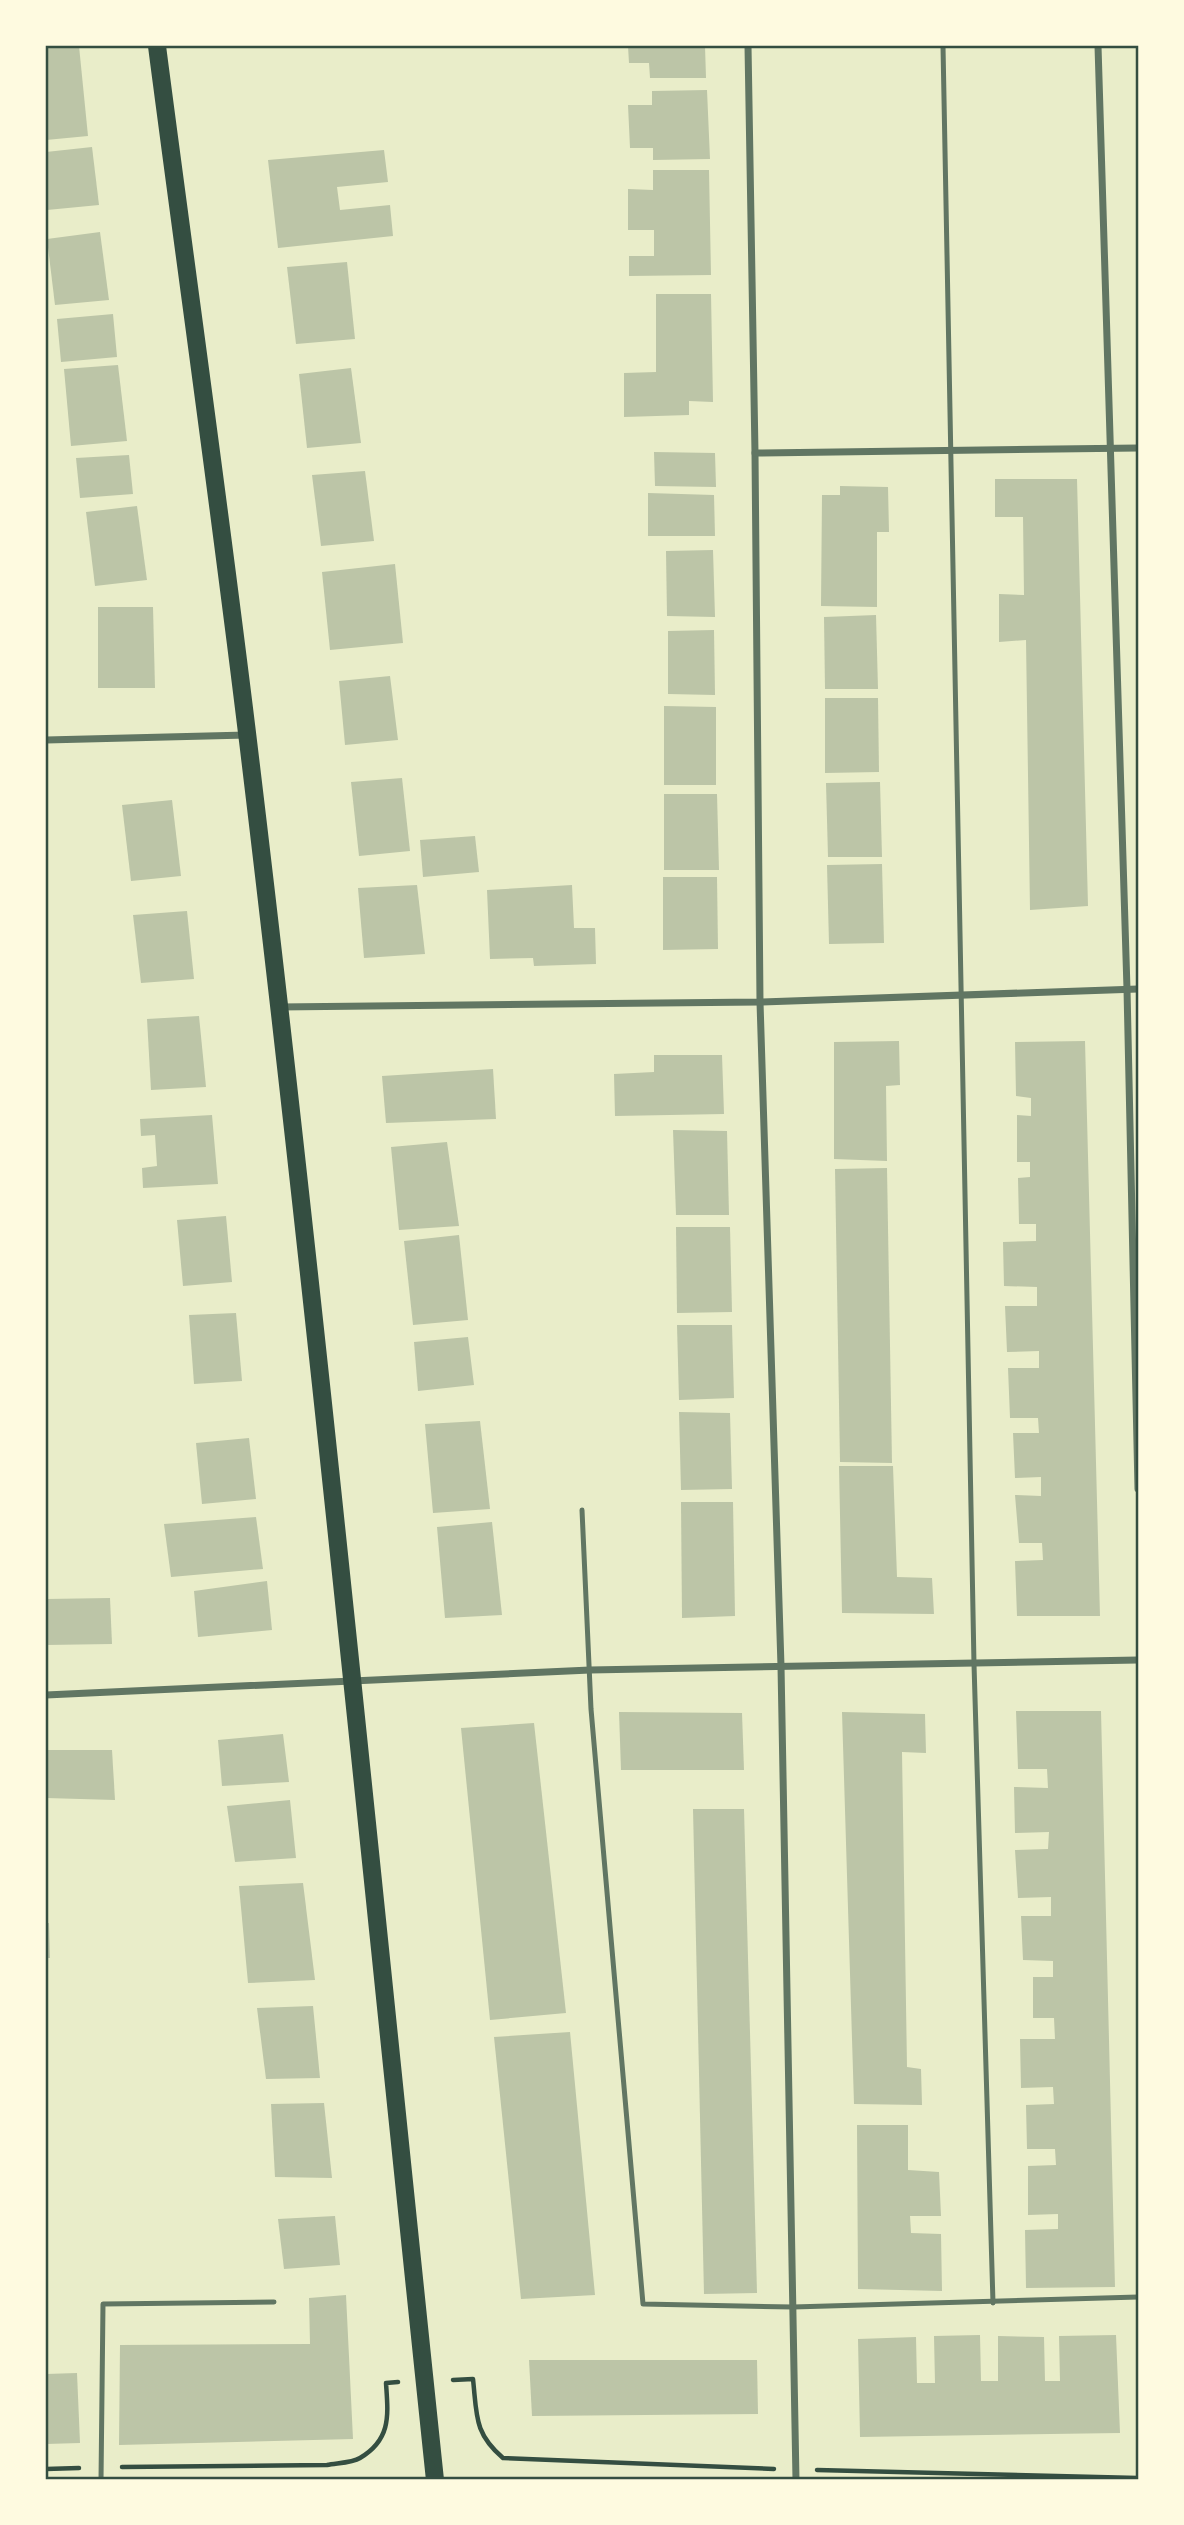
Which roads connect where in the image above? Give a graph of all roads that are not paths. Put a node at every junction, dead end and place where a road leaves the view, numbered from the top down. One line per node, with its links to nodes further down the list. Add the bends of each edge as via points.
1 (157, 46): 9 (main road)
2 (748, 46): 8 (street)
3 (943, 46): 7 (lane)
4 (1098, 46): 5 (street)
5 (1109, 448): 6 (street); 7 (street); 11 (street)
6 (1139, 448)
7 (949, 451): 8 (street); 13 (lane)
8 (755, 453): 14 (street)
9 (247, 735): 10 (street); 15 (main road)
10 (46, 740)
11 (1127, 989): 12 (street); 13 (street); 16 (street)
12 (1139, 989)
13 (961, 995): 14 (street); 19 (lane)
14 (760, 1002): 15 (street); 20 (street)
15 (279, 1007): 22 (main road)
16 (1139, 1489)
17 (582, 1510): 21 (lane)
18 (1139, 1660): 19 (street)
19 (974, 1664): 20 (street); 26 (lane)
20 (781, 1667): 21 (street); 27 (street)
21 (590, 1670): 22 (street); 27 (lane, via 643,2304)
22 (354, 1680): 23 (street); 29 (main road)
23 (46, 1695)
24 (1139, 2297): 26 (lane)
25 (274, 2302): 28 (lane, via 103,2304)
26 (993, 2303): 27 (lane)
27 (793, 2307): 30 (street)
28 (101, 2480)
29 (435, 2480)
30 (796, 2480)

